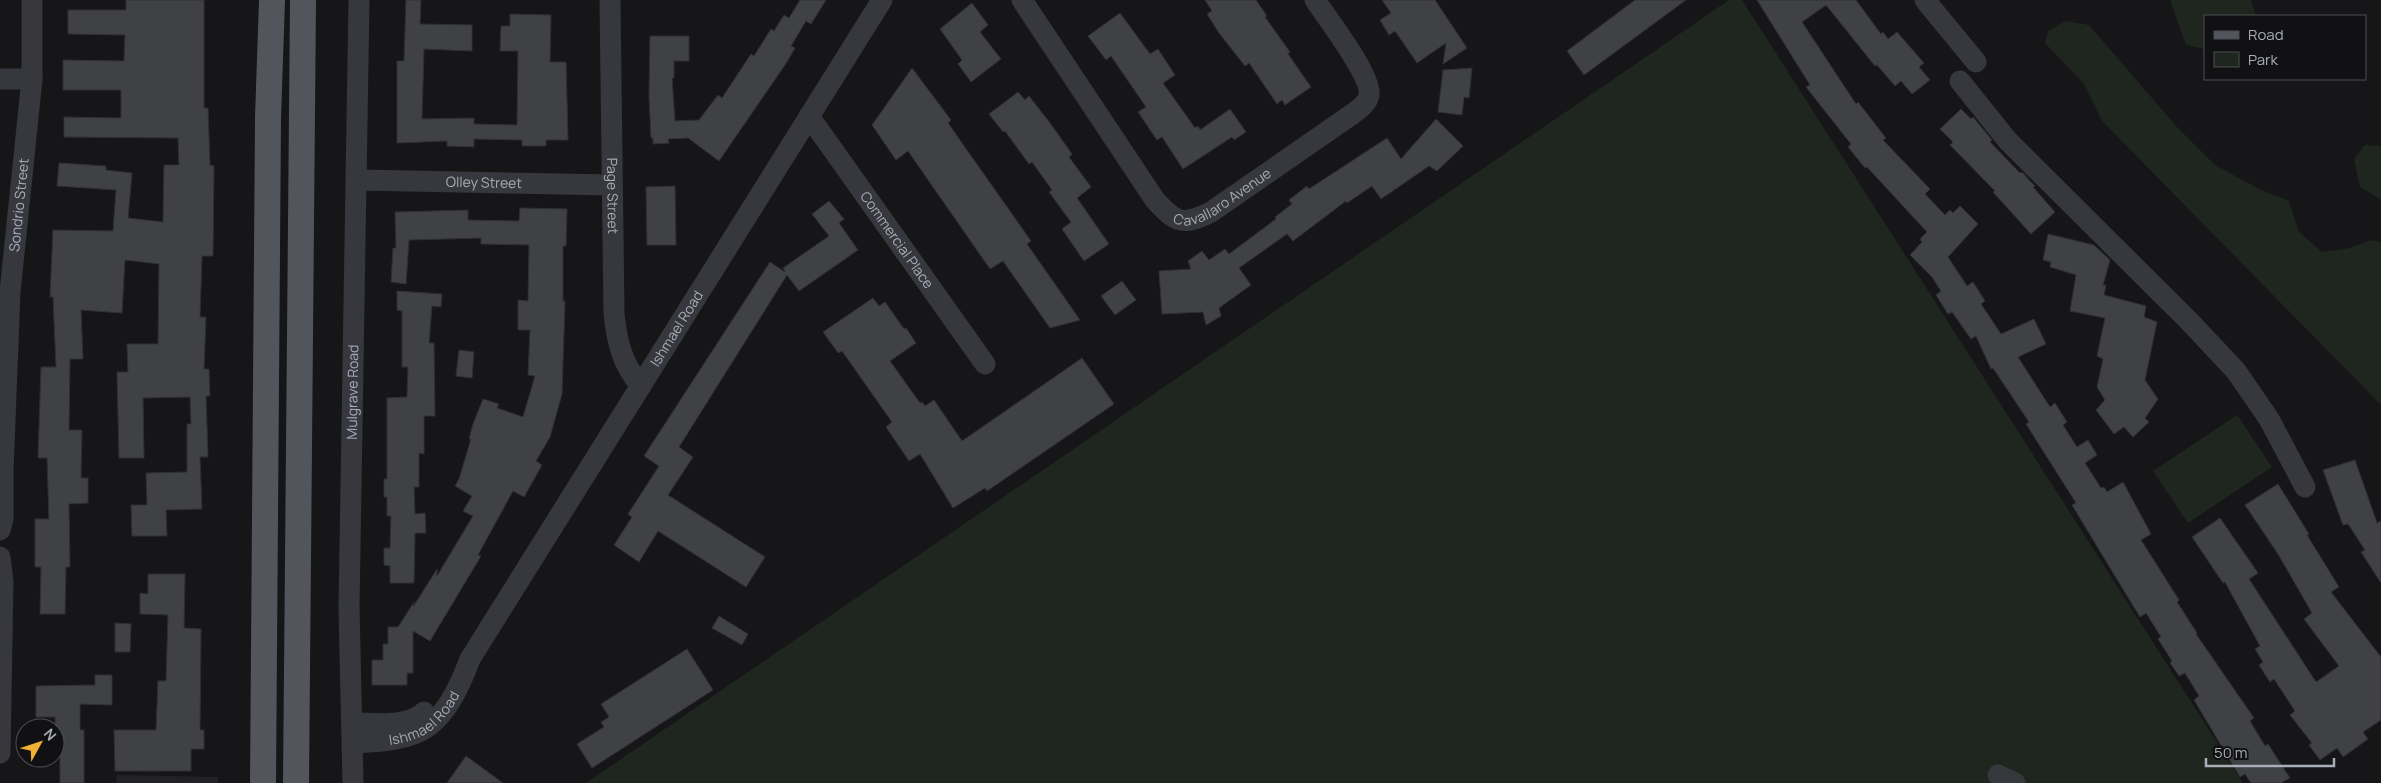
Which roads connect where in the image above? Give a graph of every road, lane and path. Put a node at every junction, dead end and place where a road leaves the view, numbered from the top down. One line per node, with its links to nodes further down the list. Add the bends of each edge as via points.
1 (32, 0): 12 (street, Sondrio Street)
2 (272, 0): 24 (main road, via 268,118)
3 (303, 0): 25 (main road)
4 (360, 0): 15 (street, Mulgrave Road)
5 (610, 0): 16 (street, Page Street)
6 (882, 0): 14 (street, Ishmael Road)
7 (1022, 0): 8 (street, Cavallaro Avenue, via 1155,200 1170,216 1184,222 1212,212 1352,115 1370,96 1369,83 1361,68)
8 (1315, 0)
9 (1925, 0): 10 (street)
10 (1976, 62)
11 (0, 79): 12 (street)
12 (32, 79): 20 (street, Sondrio Street, via 10,292 3,519)
13 (1960, 81): 19 (street, via 2008,141 2236,372 2269,418)
14 (809, 116): 17 (street, Commercial Place); 18 (street, Ishmael Road)
15 (358, 180): 16 (street, Olley Street); 22 (street, Mulgrave Road, via 350,608)
16 (612, 185): 18 (street, Page Street, via 616,330 624,362)
17 (985, 364)
18 (641, 386): 22 (street, Ishmael Road, via 470,659 450,676 419,717)
19 (2305, 487)
20 (0, 530)
21 (0, 557): 23 (street, via 3,581)
22 (353, 733): 26 (street, Mulgrave Road)
23 (0, 753)
24 (264, 783)
25 (296, 783)
26 (353, 783)

